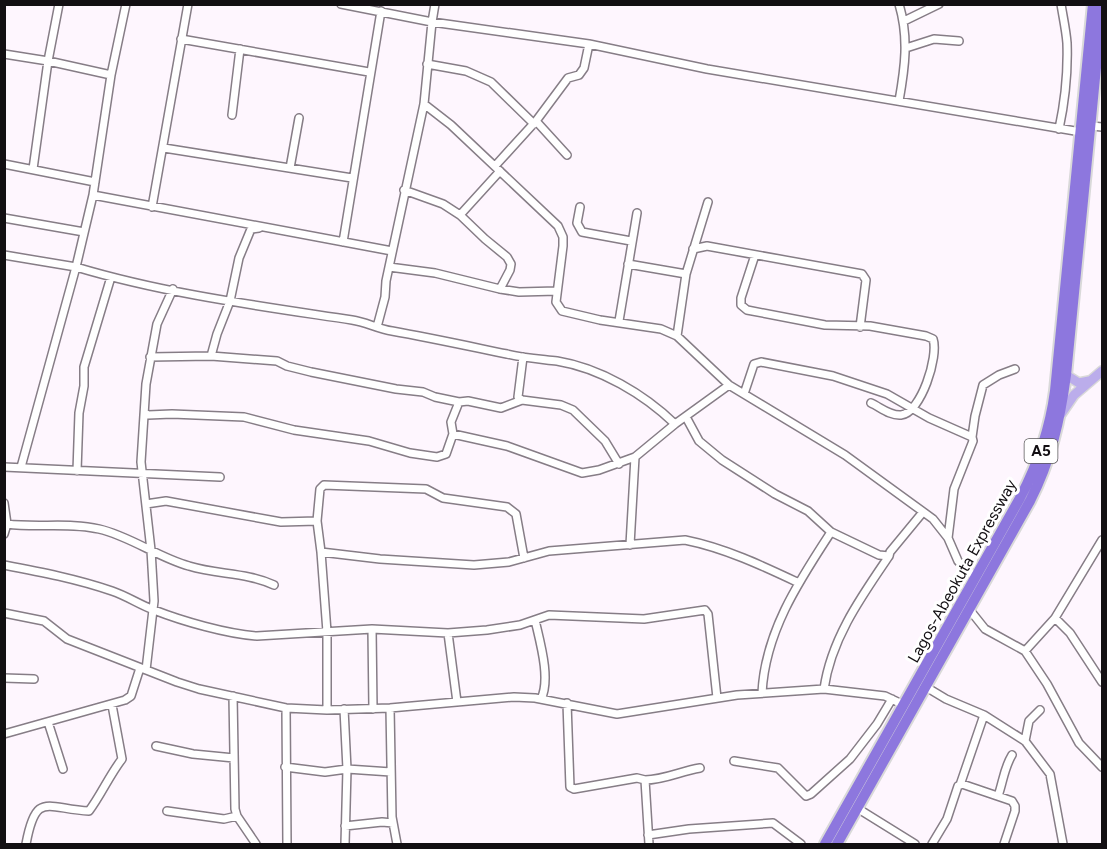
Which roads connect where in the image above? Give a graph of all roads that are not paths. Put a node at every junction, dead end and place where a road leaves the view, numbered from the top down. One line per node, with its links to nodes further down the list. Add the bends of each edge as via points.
1 (59, 4): 20 (street)
2 (126, 4): 23 (street)
3 (188, 4): 14 (street)
4 (341, 4): 11 (street)
5 (435, 4): 13 (street)
6 (899, 4): 12 (street)
7 (939, 4): 12 (street)
8 (1061, 4): 30 (street, via 1067,63)
9 (1093, 4): 31 (highway, Lagos-Abeokuta Expressway / A5)
10 (1102, 6): 29 (highway, Lagos-Abeokuta Expressway / A5)
11 (381, 11): 13 (street); 22 (street)
12 (904, 21): 17 (street)
13 (432, 22): 16 (street); 21 (street)
14 (181, 39): 18 (street); 32 (street)
15 (959, 41): 17 (street, via 934,39)
16 (589, 44): 24 (street, via 707,69); 28 (street, via 584,68 579,75 568,78)
17 (906, 48): 24 (street)
18 (240, 49): 22 (street); 26 (street)
19 (4, 54): 20 (street)
20 (48, 61): 23 (street); 36 (street)
21 (428, 64): 25 (street); 28 (street, via 466,71 490,82)
22 (369, 72): 38 (street)
23 (111, 75): 39 (street)
24 (899, 101): 30 (street)
25 (424, 104): 37 (street); 40 (street)
26 (232, 115)
27 (299, 118): 35 (street)
28 (535, 122): 33 (street); 37 (street)
29 (1097, 126): 74 (highway, Lagos-Abeokuta Expressway / A5)
30 (1059, 129): 31 (street)
31 (1081, 132): 110 (highway, Lagos-Abeokuta Expressway / A5, via 1052,413 1031,478)
32 (164, 148): 35 (street); 43 (street)
33 (567, 155)
34 (4, 164): 36 (street)
35 (290, 168): 38 (street)
36 (33, 169): 39 (street)
37 (497, 169): 46 (street); 63 (street, via 561,232)
38 (352, 178): 51 (street)
39 (95, 182): 41 (street)
40 (404, 190): 46 (street, via 443,204); 53 (street)
41 (93, 195): 43 (street); 49 (street)
42 (708, 202): 52 (street)
43 (152, 207): 48 (street)
44 (580, 207): 50 (street, via 577,223 582,232)
45 (637, 213): 50 (street)
46 (460, 215): 61 (street, via 510,261)
47 (4, 218): 49 (street)
48 (264, 227): 51 (street); 64 (street, via 251,229 239,258)
49 (84, 232): 57 (street)
50 (631, 241): 56 (street)
51 (343, 242): 53 (street)
52 (693, 249): 55 (street, via 707,246); 59 (street)
53 (392, 251): 58 (street)
54 (4, 255): 57 (street)
55 (755, 255): 67 (street, via 865,276); 67 (street, via 741,297 744,308 825,325)
56 (628, 264): 59 (street); 65 (street)
57 (76, 267): 60 (street); 90 (street)
58 (389, 267): 61 (street); 66 (street)
59 (686, 274): 68 (street)
60 (111, 278): 62 (street); 92 (street, via 84,367)
61 (501, 289): 63 (street)
62 (173, 290): 64 (street); 70 (street, via 158,324)
63 (557, 291): 65 (street, via 556,302 562,311)
64 (230, 301): 66 (street); 69 (street)
65 (619, 321): 68 (street)
66 (377, 327): 71 (street)
67 (860, 327): 81 (street, via 933,339 934,360)
68 (676, 336): 76 (street)
69 (211, 356): 70 (street); 79 (street, via 277,361 311,372)
70 (150, 357): 82 (street)
71 (523, 357): 78 (street, via 518,393); 85 (street, via 589,370 626,387)
72 (1016, 369): 87 (street, via 983,385)
73 (1102, 371): 75 (main road)
74 (1066, 375): 75 (main road, via 1079,383); 83 (highway, Lagos-Abeokuta Expressway / A5)
75 (1092, 380): 83 (main road, via 1074,395)
76 (729, 385): 77 (street); 84 (street)
77 (744, 394): 81 (street, via 754,364 761,362 833,376 887,394); 97 (street, via 845,456)
78 (522, 400): 79 (street, via 501,408); 89 (street, via 573,410 605,441)
79 (459, 402): 86 (street, via 451,422)
80 (871, 402): 81 (street, via 894,415)
81 (914, 409): 87 (street)
82 (145, 413): 86 (street, via 244,417 437,457 446,454); 93 (street)
83 (1061, 414): 113 (highway, Lagos-Abeokuta Expressway / A5, via 1041,479)
84 (686, 417): 85 (street); 100 (street, via 699,441 722,460 808,511)
85 (675, 424): 88 (street)
86 (453, 434): 89 (street, via 507,446 582,473)
87 (972, 437): 102 (street, via 954,489)
88 (635, 457): 89 (street); 104 (street)
89 (619, 464)
90 (21, 467): 91 (street); 92 (street)
91 (4, 468)
92 (77, 471): 93 (street)
93 (142, 473): 94 (street); 96 (street)
94 (220, 477)
95 (4, 503): 99 (street)
96 (146, 504): 98 (street, via 166,501 281,522); 105 (street)
97 (923, 512): 102 (street); 107 (street)
98 (317, 521): 106 (street); 108 (street, via 320,489 324,485 426,489 443,498 514,511)
99 (7, 524): 101 (street); 105 (street, via 97,528)
100 (831, 531): 107 (street, via 879,555); 111 (street)
101 (4, 534)
102 (948, 538): 110 (street, via 958,561)
103 (1102, 540): 116 (street)
104 (630, 544): 108 (street); 111 (street, via 685,540 703,543)
105 (151, 550): 112 (street, via 188,566 242,574); 114 (street)
106 (321, 552): 108 (street, via 474,564); 119 (street)
107 (889, 556): 127 (street, via 856,604 828,666)
108 (524, 558)
109 (4, 565): 114 (street, via 73,579)
110 (975, 577): 136 (highway, Lagos-Abeokuta Expressway / A5)
111 (799, 583): 128 (street, via 767,655)
112 (274, 585)
113 (969, 609): 121 (street, via 985,629); 126 (highway, Lagos-Abeokuta Expressway / A5)
114 (154, 610): 119 (street, via 242,635); 122 (street)
115 (4, 614): 122 (street, via 44,621 67,639)
116 (1055, 618): 121 (street); 125 (street, via 1070,633)
117 (535, 620): 120 (street); 130 (street, via 549,615 644,619 705,610); 131 (street, via 546,690)
118 (372, 629): 119 (street); 120 (street); 140 (street)
119 (327, 632): 141 (street)
120 (448, 633): 133 (street)
121 (1025, 651): 152 (street, via 1079,743)
122 (143, 669): 129 (street, via 199,689); 135 (street, via 131,696)
123 (4, 678): 124 (street)
124 (34, 679)
125 (1102, 682)
126 (926, 687): 143 (street); 160 (highway, Lagos-Abeokuta Expressway / A5)
127 (824, 690): 128 (street); 132 (street)
128 (762, 693): 130 (street)
129 (233, 696): 137 (street); 149 (street)
130 (717, 698): 134 (street, via 617,714)
131 (541, 699): 133 (street); 134 (street)
132 (892, 699): 136 (street); 150 (street, via 850,759 806,796 778,768)
133 (457, 702): 138 (street)
134 (567, 704): 157 (street, via 570,787)
135 (112, 705): 144 (street); 166 (street, via 122,759 96,802 89,811 49,805 40,808 32,817)
136 (904, 705): 173 (highway, Lagos-Abeokuta Expressway / A5)
137 (286, 708): 141 (street); 151 (street)
138 (390, 708): 140 (street); 156 (street)
139 (344, 709): 140 (street); 141 (street); 155 (street)
140 (373, 709)
141 (327, 710)
142 (1040, 710): 146 (street, via 1029,721)
143 (984, 715): 146 (street); 158 (street)
144 (48, 722): 145 (street); 154 (street)
145 (4, 734)
146 (1025, 741): 178 (street, via 1050,774)
147 (156, 746): 149 (street)
148 (1012, 755): 159 (street)
149 (234, 758): 162 (street)
150 (735, 761)
151 (285, 767): 155 (street, via 325,772); 168 (street)
152 (1102, 767)
153 (700, 768): 157 (street)
154 (63, 769)
155 (347, 769): 156 (street); 164 (street)
156 (392, 772): 163 (street)
157 (645, 780): 165 (street)
158 (960, 784): 159 (street); 176 (street, via 947,819)
159 (998, 796): 177 (street, via 1015,806)
160 (857, 808): 174 (highway, Lagos-Abeokuta Expressway / A5); 175 (street)
161 (167, 811): 162 (street, via 224,819)
162 (237, 816): 167 (street)
163 (393, 824): 164 (street); 170 (street)
164 (345, 826): 169 (street)
165 (648, 835): 171 (street); 172 (street, via 773,823)
166 (26, 844)
167 (256, 844)
168 (287, 844)
169 (345, 844)
170 (397, 844)
171 (649, 844)
172 (801, 844)
173 (825, 844)
174 (837, 844)
175 (915, 844)
176 (932, 844)
177 (1004, 844)
178 (1064, 844)

